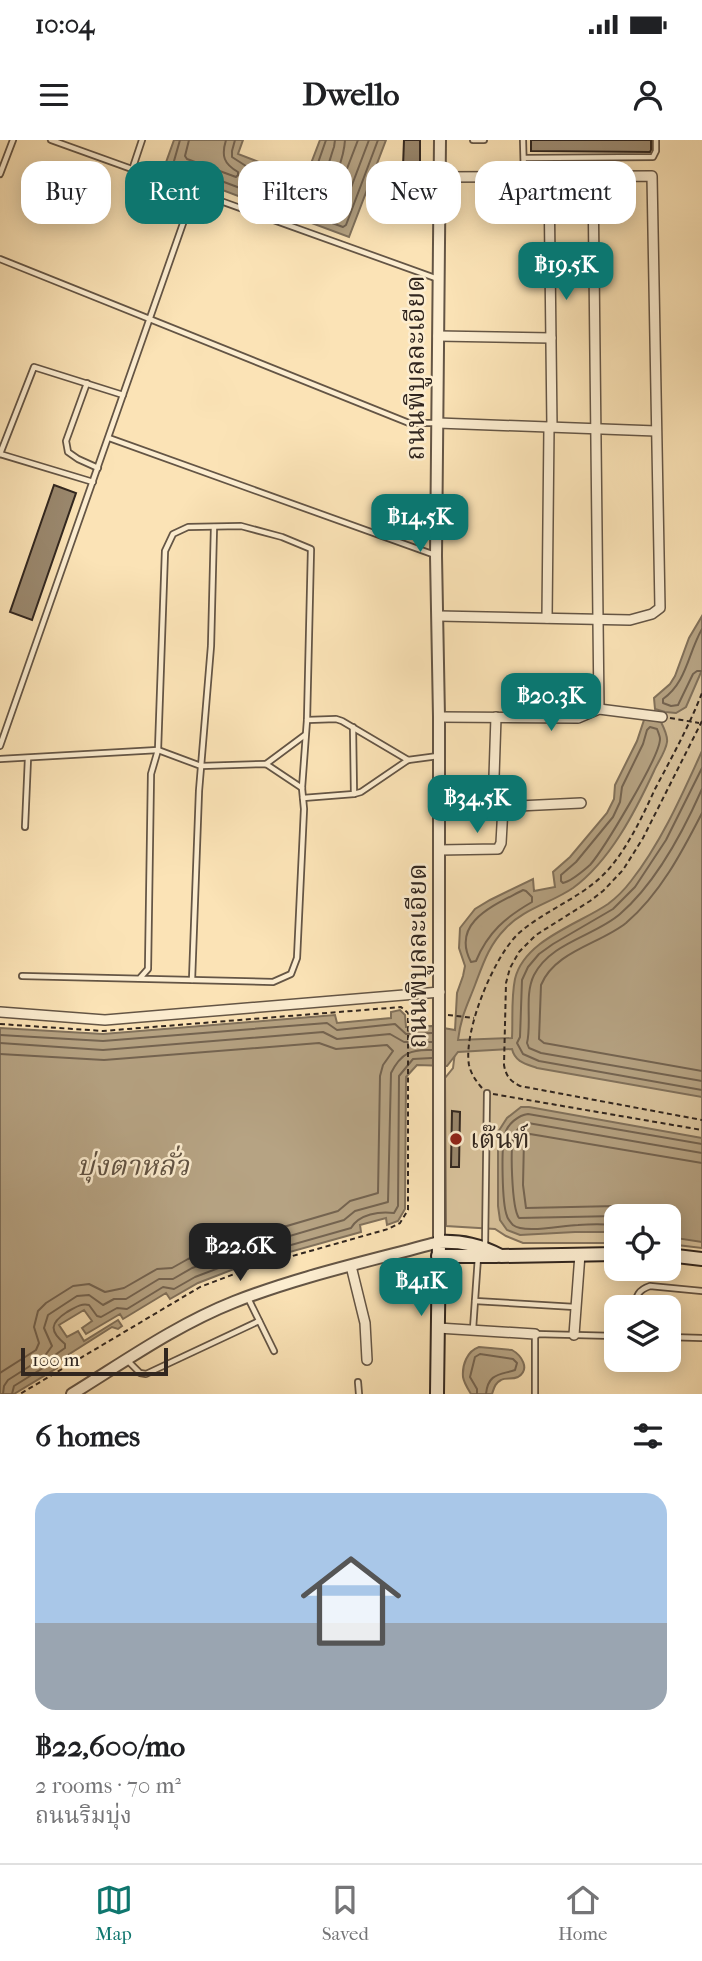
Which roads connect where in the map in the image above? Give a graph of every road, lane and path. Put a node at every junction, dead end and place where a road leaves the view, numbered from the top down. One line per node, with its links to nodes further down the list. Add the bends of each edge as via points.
1 (13, 140): 10 (lane)
2 (51, 140): 13 (lane)
3 (142, 140): 11 (lane)
4 (440, 140): 12 (street, ถนนพิบูลละเอียด)
5 (473, 140): 6 (lane)
6 (484, 140)
7 (523, 140): 9 (lane)
8 (656, 140): 9 (lane, via 653,156)
9 (524, 158)
10 (2, 160): 14 (lane)
11 (135, 161)
12 (440, 161)
13 (125, 167)
14 (0, 174)
15 (636, 176): 31 (street, via 652,176)
16 (224, 203): 22 (lane)
17 (183, 224): 23 (lane)
18 (439, 224): 22 (street, ถนนพิบูลละเอียด)
19 (550, 224): 25 (street)
20 (594, 224): 30 (street)
21 (0, 259): 23 (lane)
22 (438, 279): 24 (street, ถนนพิบูลละเอียด)
23 (150, 320): 27 (lane); 28 (lane, via 409,423)
24 (438, 336): 25 (street); 28 (street, ถนนพิบูลละเอียด)
25 (551, 338): 29 (street)
26 (87, 383): 27 (lane); 33 (lane, via 34,367); 34 (lane, via 66,441 68,452)
27 (124, 395): 32 (lane)
28 (438, 423): 29 (street); 37 (street, ถนนพิบูลละเอียด)
29 (551, 427): 30 (street); 39 (street)
30 (596, 429): 31 (street); 40 (street)
31 (656, 431): 40 (street, via 660,608 630,620)
32 (108, 438): 34 (lane); 37 (lane)
33 (0, 454): 35 (lane)
34 (98, 468): 35 (lane)
35 (93, 482): 51 (lane)
36 (214, 527): 46 (lane, via 241,526 310,549); 52 (lane, via 188,527 173,534 164,551); 58 (lane)
37 (436, 556): 38 (street, ถนนพิบูลละเอียด)
38 (439, 616): 39 (street); 43 (street, ถนนพิบูลละเอียด)
39 (547, 618): 40 (street)
40 (598, 618): 42 (street)
41 (702, 693): 47 (path)
42 (599, 709): 44 (street, via 578,718); 45 (street)
43 (439, 717): 44 (street); 53 (street, ถนนพิบูลละเอียด)
44 (496, 717): 63 (street)
45 (662, 717): 47 (path)
46 (307, 720): 49 (lane, via 336,719); 50 (lane)
47 (690, 721): 48 (path); 73 (path, via 623,850 594,884 509,943)
48 (701, 722): 76 (path, via 643,838 613,881 519,952 506,984 504,1065 511,1081 520,1086)
49 (353, 727): 56 (lane); 60 (lane)
50 (305, 735): 57 (lane); 59 (lane)
51 (0, 746)
52 (158, 750): 55 (lane); 58 (lane); 68 (lane, via 151,775 148,969)
53 (439, 756): 56 (lane); 64 (street, ถนนพิบูลละเอียด)
54 (0, 758): 55 (lane)
55 (28, 758): 65 (lane)
56 (408, 760): 60 (lane)
57 (266, 764): 58 (lane); 59 (lane)
58 (201, 766): 69 (lane)
59 (302, 788): 61 (lane)
60 (354, 794): 61 (lane)
61 (303, 798): 69 (lane, via 297,958 291,974 273,982)
62 (581, 803): 63 (street)
63 (498, 807): 64 (street); 66 (street, via 498,849)
64 (439, 813): 66 (street, ถนนพิบูลละเอียด)
65 (25, 827)
66 (439, 850): 70 (street, ถนนพิบูลละเอียด)
67 (22, 976): 68 (lane)
68 (140, 978): 69 (lane)
69 (192, 980)
70 (440, 992): 71 (street, via 105,1020); 78 (street, ถนนพิบูลละเอียด)
71 (0, 1012)
72 (452, 1016): 73 (path)
73 (475, 1018): 75 (path, via 469,1065)
74 (408, 1025): 103 (path, via 408,1210 400,1223 200,1287)
75 (487, 1093): 77 (path); 79 (lane)
76 (702, 1120)
77 (702, 1130)
78 (439, 1242): 79 (main road, via 457,1241); 82 (main road, ถนนพิบูลละเอียด); 85 (street)
79 (481, 1252): 80 (main road, via 501,1256); 82 (main road); 89 (lane)
80 (580, 1254): 81 (main road); 90 (street)
81 (604, 1254)
82 (438, 1256): 92 (main road, ถนนพิบูลละเอียด)
83 (681, 1257): 84 (main road)
84 (702, 1259)
85 (351, 1266): 88 (street); 101 (street, via 365,1323)
86 (702, 1291): 87 (lane, via 650,1286)
87 (638, 1295)
88 (248, 1298): 91 (lane); 100 (street, via 168,1335)
89 (475, 1301): 90 (lane); 93 (lane)
90 (576, 1307): 95 (street)
91 (259, 1321): 99 (lane); 100 (lane, via 146,1374)
92 (438, 1328): 93 (street); 106 (main road, ถนนพิบูลละเอียด)
93 (473, 1329): 94 (street)
94 (535, 1334): 95 (lane); 107 (lane)
95 (575, 1335): 96 (lane)
96 (604, 1336)
97 (681, 1337): 98 (lane)
98 (702, 1338)
99 (274, 1351)
100 (127, 1360): 104 (street)
101 (367, 1360)
102 (358, 1382): 105 (lane)
103 (20, 1394)
104 (72, 1394)
105 (359, 1394)
106 (437, 1394)
107 (535, 1394)

